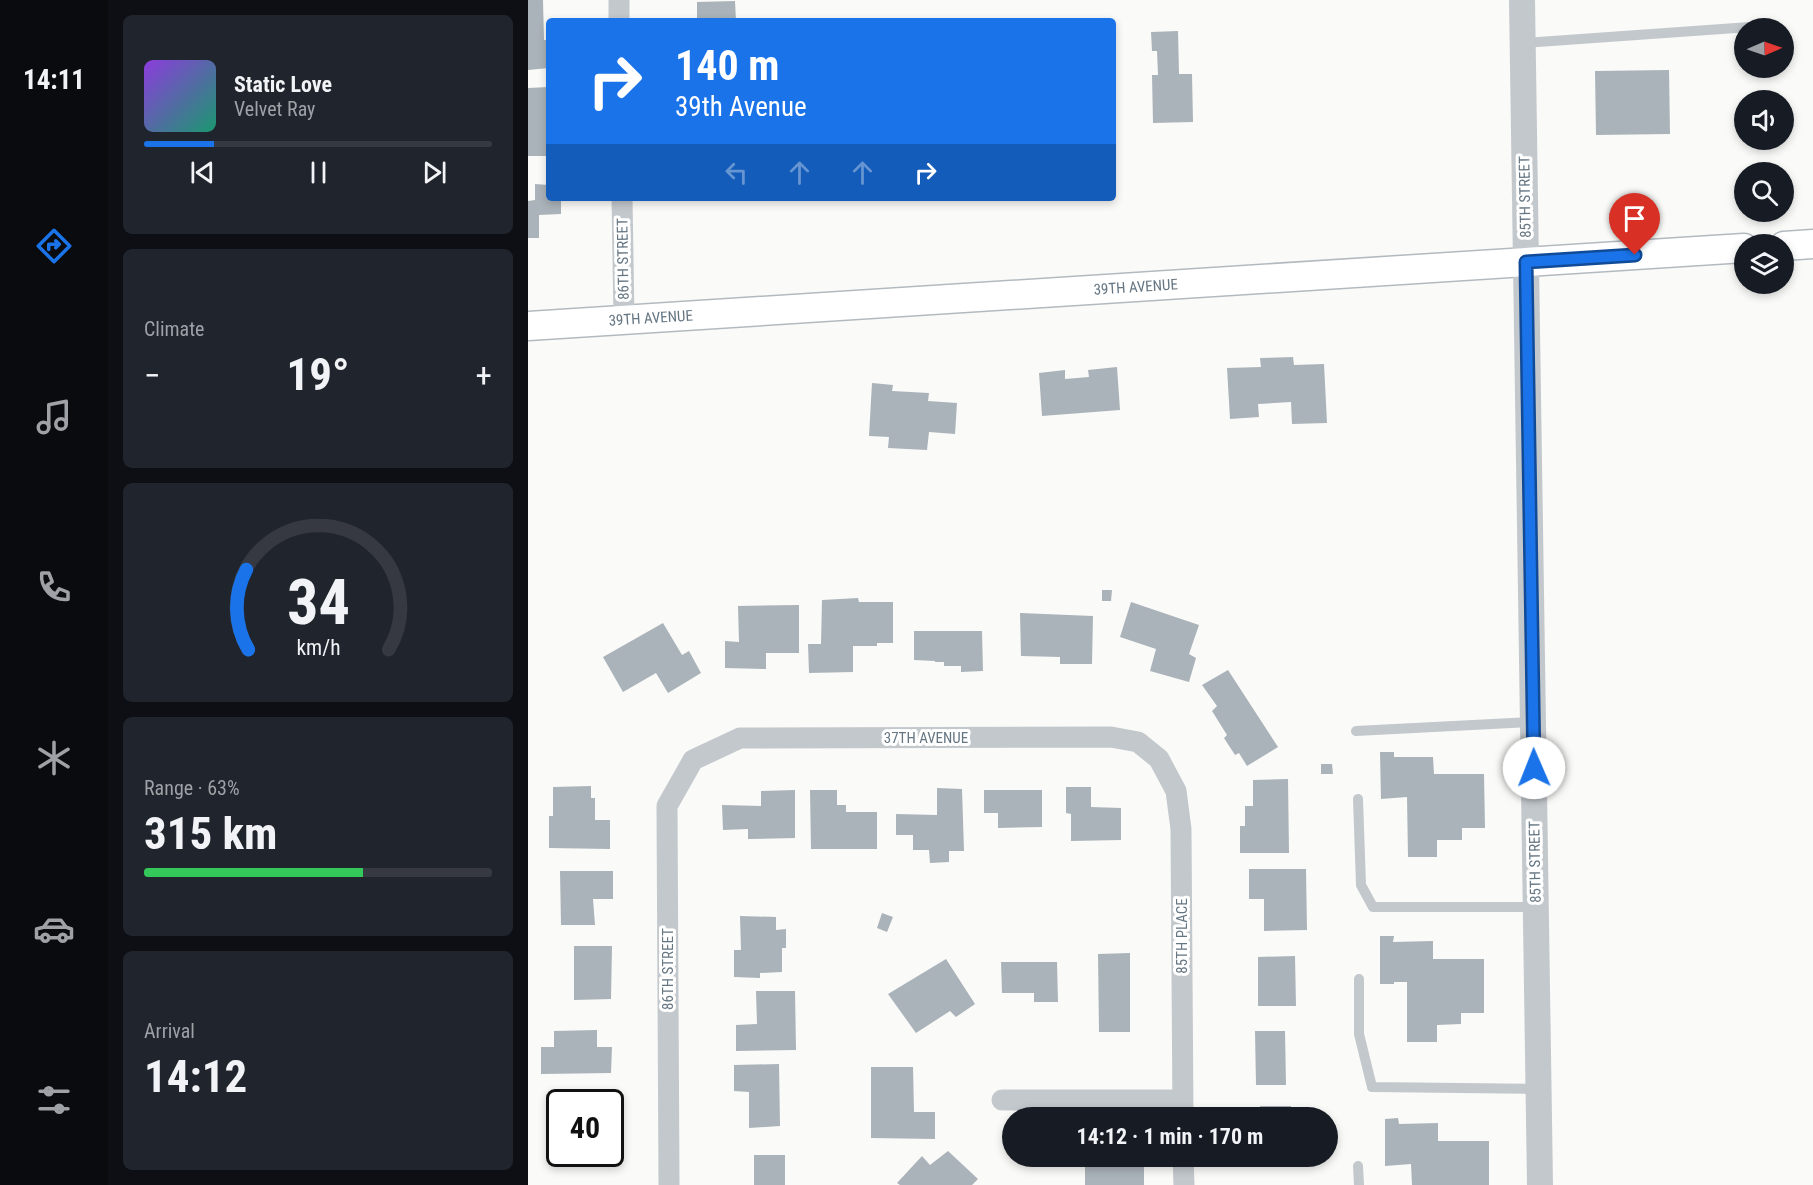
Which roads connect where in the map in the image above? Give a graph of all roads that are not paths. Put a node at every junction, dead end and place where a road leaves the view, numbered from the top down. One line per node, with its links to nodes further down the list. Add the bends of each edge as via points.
1 (619, 0): 3 (street)
2 (1522, 0): 5 (street, 85TH STREET)
3 (619, 18)
4 (1734, 28): 5 (lane)
5 (1523, 43): 10 (street, 85TH STREET)
6 (622, 201): 11 (street, 86TH STREET)
7 (1813, 244): 8 (main road)
8 (1794, 245)
9 (1734, 249): 10 (main road, 39TH AVENUE)
10 (1526, 262): 11 (main road, 39TH AVENUE); 13 (street, 85TH STREET)
11 (624, 320): 12 (main road, 39TH AVENUE)
12 (528, 326)
13 (1533, 722): 14 (lane); 18 (street, 85TH STREET)
14 (1356, 731)
15 (1159, 759): 16 (street, 37TH AVENUE, via 1138,742 1111,737 740,738); 23 (street, 85TH PLACE, via 1176,790 1181,829)
16 (693, 760): 26 (street, 86TH STREET, via 667,806)
17 (1358, 798): 18 (lane, via 1360,885 1373,907)
18 (1536, 907): 20 (street, 85TH STREET)
19 (1359, 979): 20 (lane, via 1359,1034 1372,1087)
20 (1539, 1089): 29 (street, 85TH STREET)
21 (1002, 1100): 22 (street)
22 (1160, 1107)
23 (1183, 1107)
24 (1358, 1166): 28 (lane)
25 (1183, 1167): 27 (street)
26 (669, 1185)
27 (1184, 1185)
28 (1359, 1185)
29 (1540, 1185)

